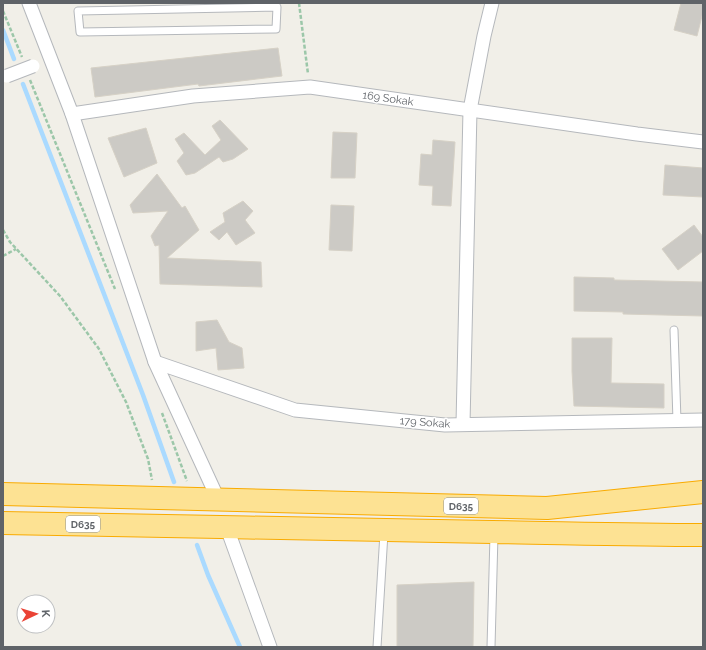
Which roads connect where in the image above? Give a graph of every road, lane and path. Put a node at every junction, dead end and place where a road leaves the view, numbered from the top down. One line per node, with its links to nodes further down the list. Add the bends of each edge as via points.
1 (29, 3): 7 (street)
2 (299, 3): 10 (path)
3 (492, 3): 11 (street)
4 (3, 11): 6 (path)
5 (276, 29): 5 (lane, via 80,32 78,11 277,7)
6 (22, 58)
7 (51, 60): 8 (street); 12 (street)
8 (31, 72): 9 (street, bridge); 17 (path)
9 (5, 77)
10 (310, 87): 11 (street, 169 Sokak); 12 (street, 169 Sokak, via 193,96)
11 (470, 110): 13 (street, 169 Sokak); 23 (street)
12 (72, 114): 19 (street)
13 (703, 142)
14 (3, 230): 15 (path)
15 (16, 249): 16 (path); 27 (path, via 60,296 99,349 126,402 148,459)
16 (3, 256)
17 (116, 291)
18 (674, 330): 22 (lane)
19 (155, 362): 23 (street, 179 Sokak, via 295,410 445,425); 28 (street)
20 (161, 410): 24 (path)
21 (703, 420): 22 (street, 179 Sokak)
22 (677, 421): 23 (street, 179 Sokak)
23 (463, 424)
24 (189, 485)
25 (703, 492): 28 (highway, D635, via 547,508)
26 (3, 494): 27 (highway, D635)
27 (155, 498): 28 (highway, D635)
28 (218, 499)
29 (3, 523): 30 (highway, D635)
30 (227, 528): 31 (highway, D635); 34 (street)
31 (384, 530): 32 (highway, D635); 35 (lane)
32 (494, 532): 33 (highway, D635); 36 (lane)
33 (703, 535)
34 (270, 647)
35 (377, 647)
36 (491, 647)

